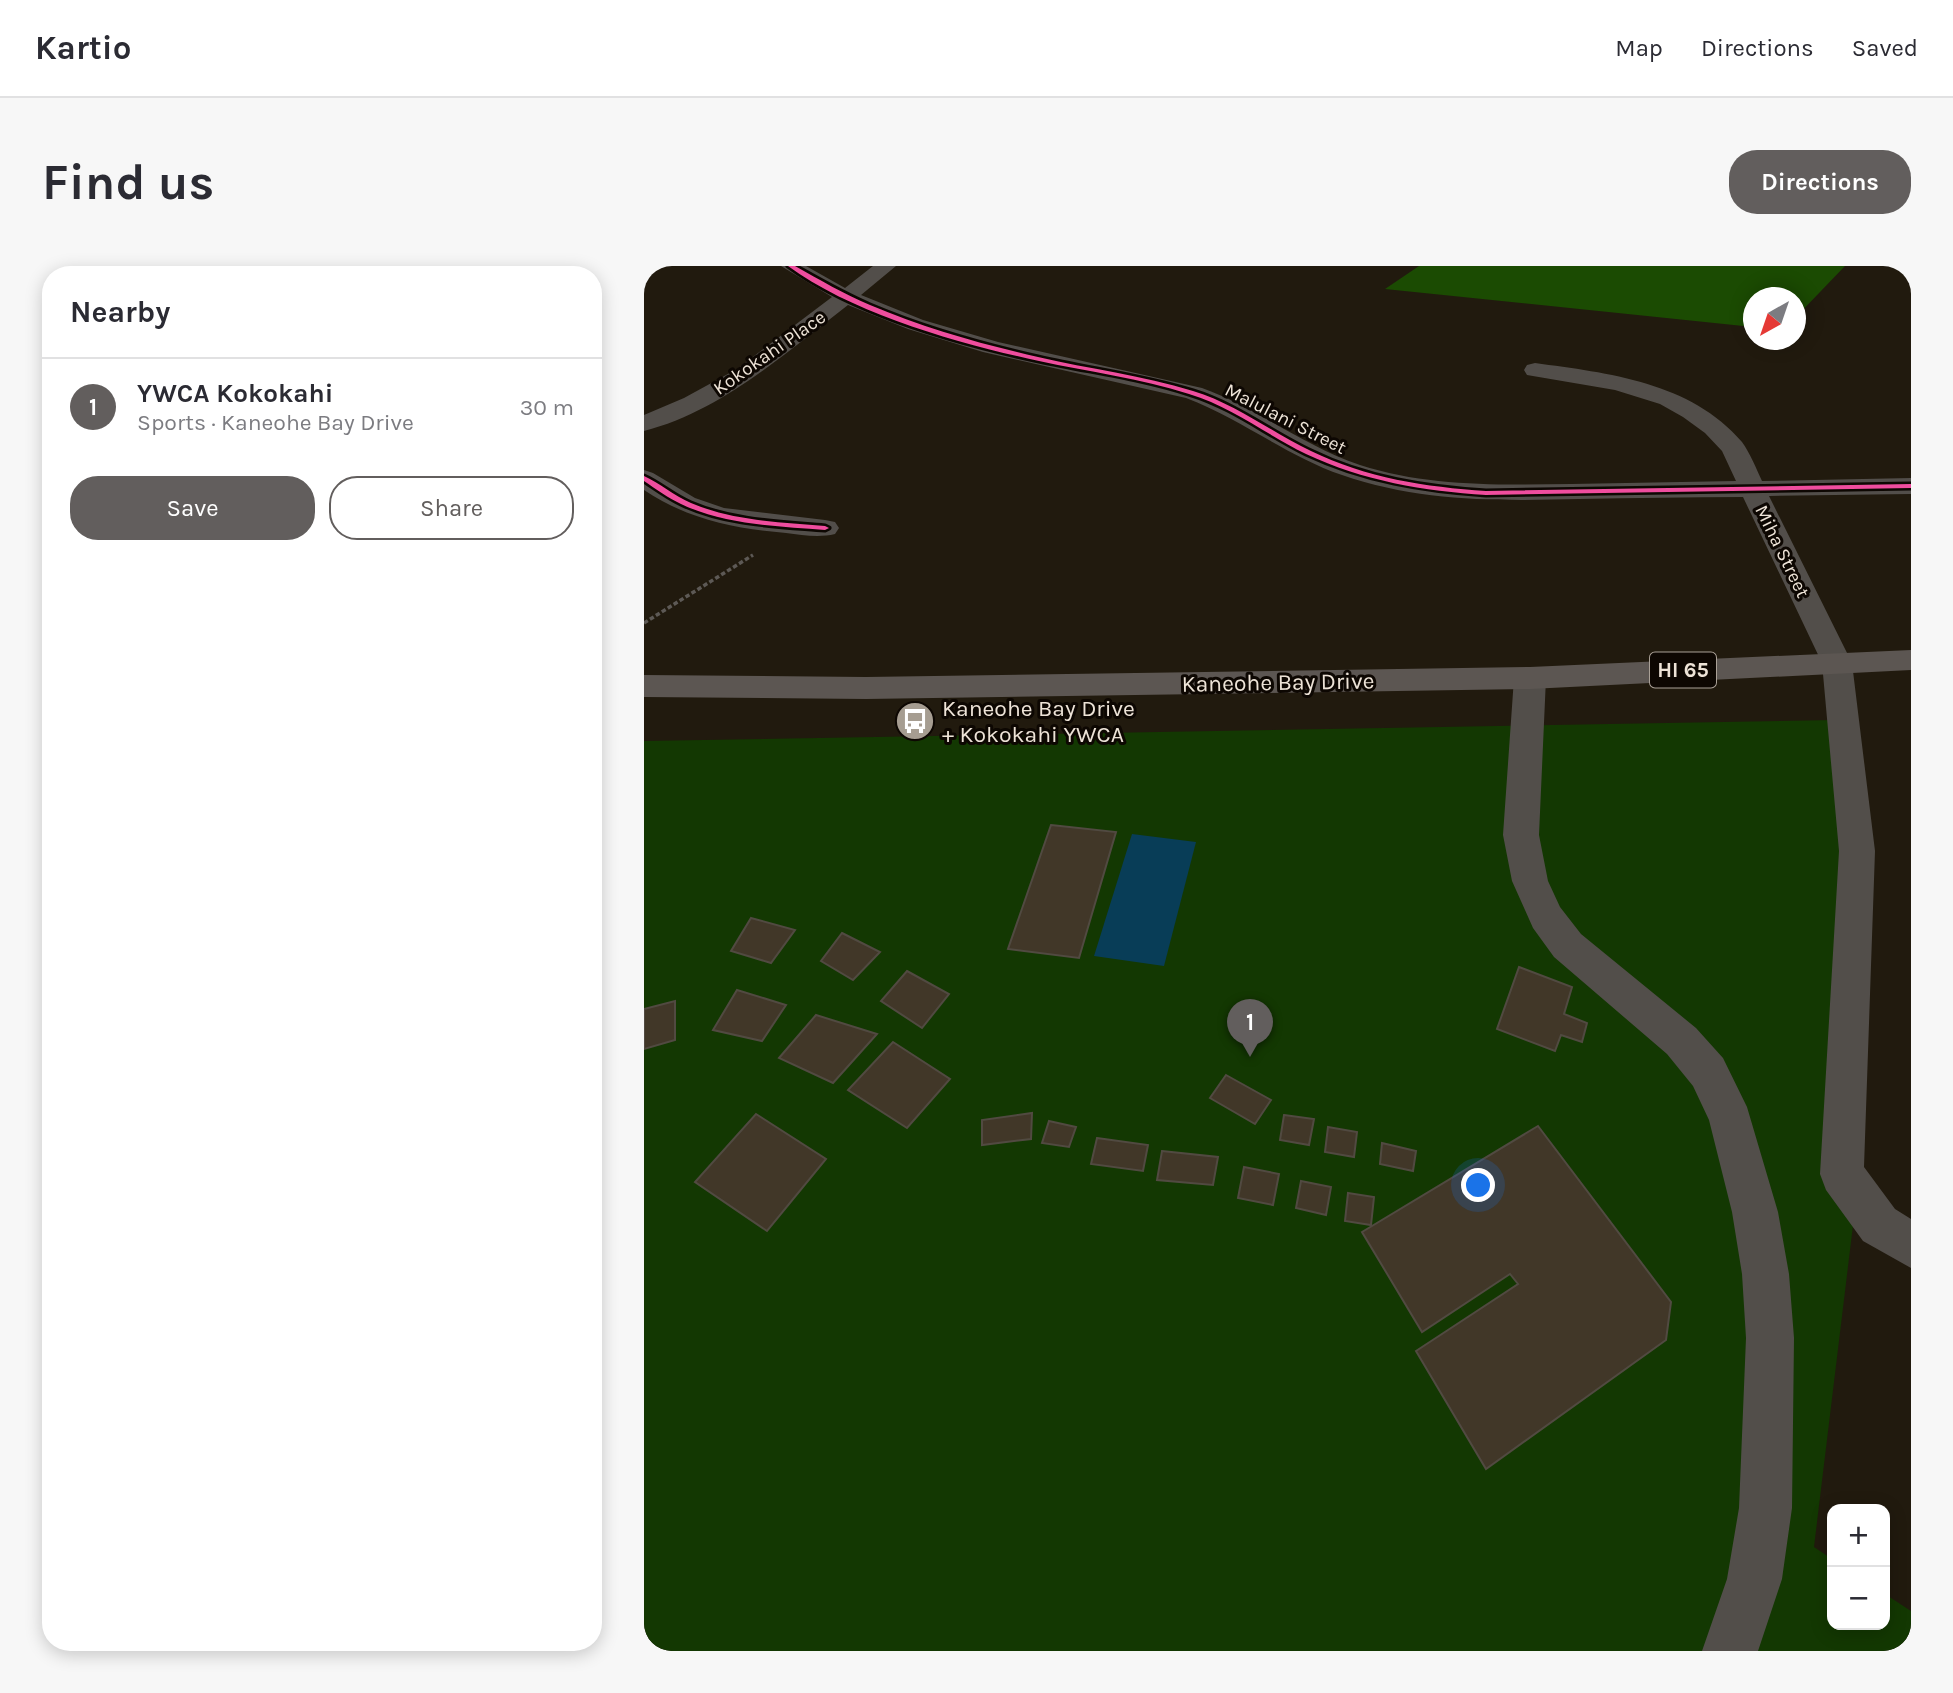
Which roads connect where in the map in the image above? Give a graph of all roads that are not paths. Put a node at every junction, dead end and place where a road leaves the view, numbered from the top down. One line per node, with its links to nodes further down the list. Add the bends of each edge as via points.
1 (791, 266): 3 (street, Malulani Street)
2 (886, 266): 3 (street, Kokokahi Place)
3 (846, 297): 5 (street, Kokokahi Place, via 745,374); 8 (street, Malulani Street, via 892,316 1034,358 1210,398 1310,454 1394,482 1486,493)
4 (1535, 370): 8 (street, Miha Street, via 1625,384 1691,410 1733,448)
5 (644, 424)
6 (644, 478): 9 (street, via 707,512)
7 (1911, 486): 8 (street, Malulani Street)
8 (1753, 489): 11 (street, Miha Street)
9 (825, 528)
10 (1911, 660): 11 (main road, Kaneohe Bay Drive / HI 65)
11 (1836, 663): 12 (main road, Kaneohe Bay Drive / HI 65); 14 (street, Miha Street, via 1857,851 1842,1174 1879,1225)
12 (1530, 678): 13 (main road, Kaneohe Bay Drive / HI 65, via 866,688); 15 (street, via 1521,835 1531,888 1565,943 1591,970 1683,1041 1708,1072 1725,1100 1755,1212 1768,1313 1769,1431 1763,1534 1751,1592)
13 (644, 686)
14 (1911, 1245)
15 (1730, 1651)

